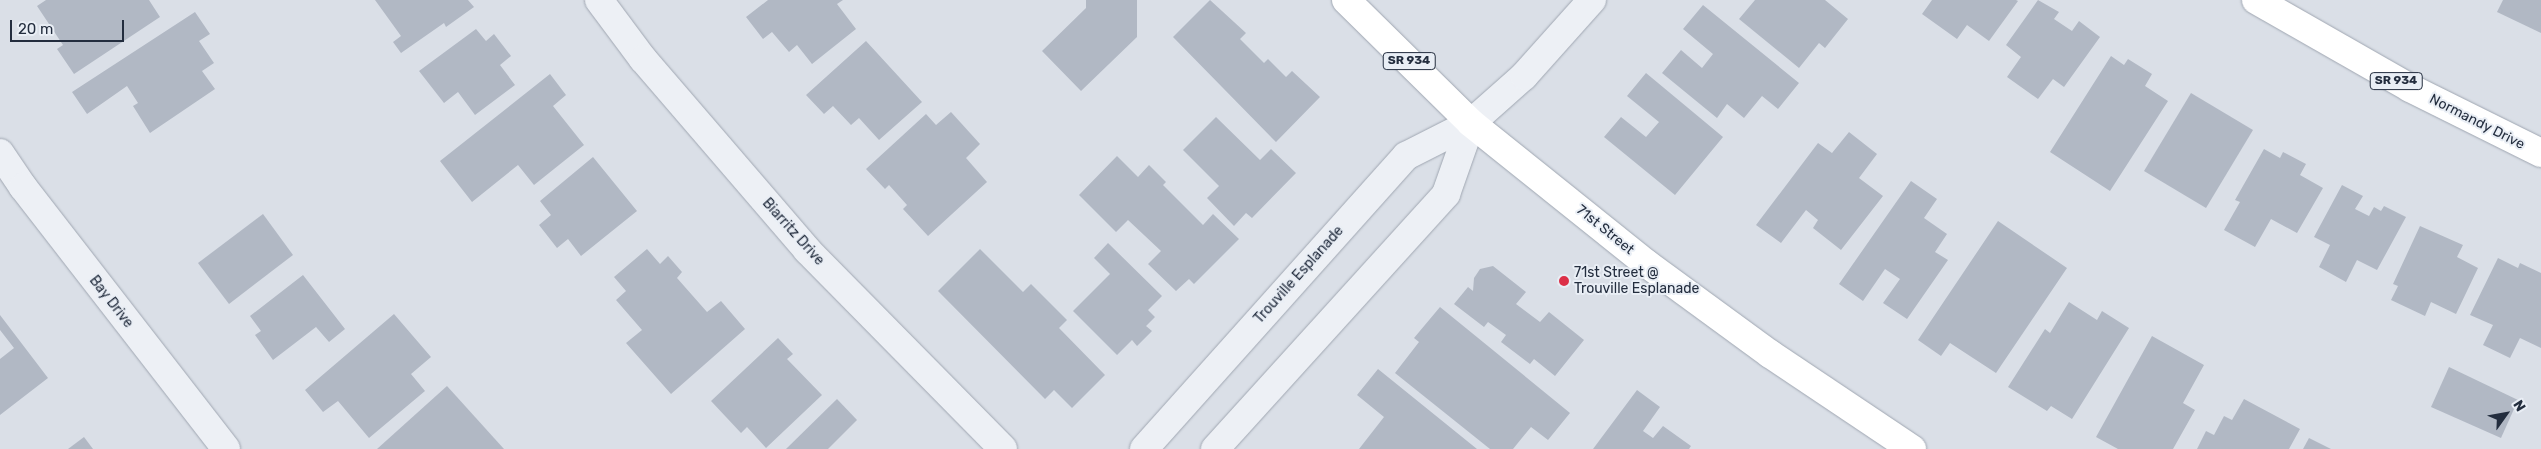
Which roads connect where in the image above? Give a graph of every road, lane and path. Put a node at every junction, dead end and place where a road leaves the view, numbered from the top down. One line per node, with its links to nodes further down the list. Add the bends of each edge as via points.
1 (599, 0): 9 (street, Biarritz Drive, via 643,59 806,250)
2 (1346, 0): 5 (main road, 71st Street / SR 934)
3 (1592, 0): 5 (street, Trouville Esplanade, via 1524,76)
4 (2256, 0): 7 (main road, Normandy Drive / SR 934, via 2410,88)
5 (1471, 123): 10 (street, Trouville Esplanade, via 1406,156); 11 (street, Trouville Esplanade, via 1446,194); 12 (main road, 71st Street / SR 934, via 1647,264 1770,354)
6 (0, 153): 8 (street, Bay Drive, via 22,187)
7 (2541, 153)
8 (226, 449)
9 (1003, 449)
10 (1144, 449)
11 (1215, 449)
12 (1912, 449)

